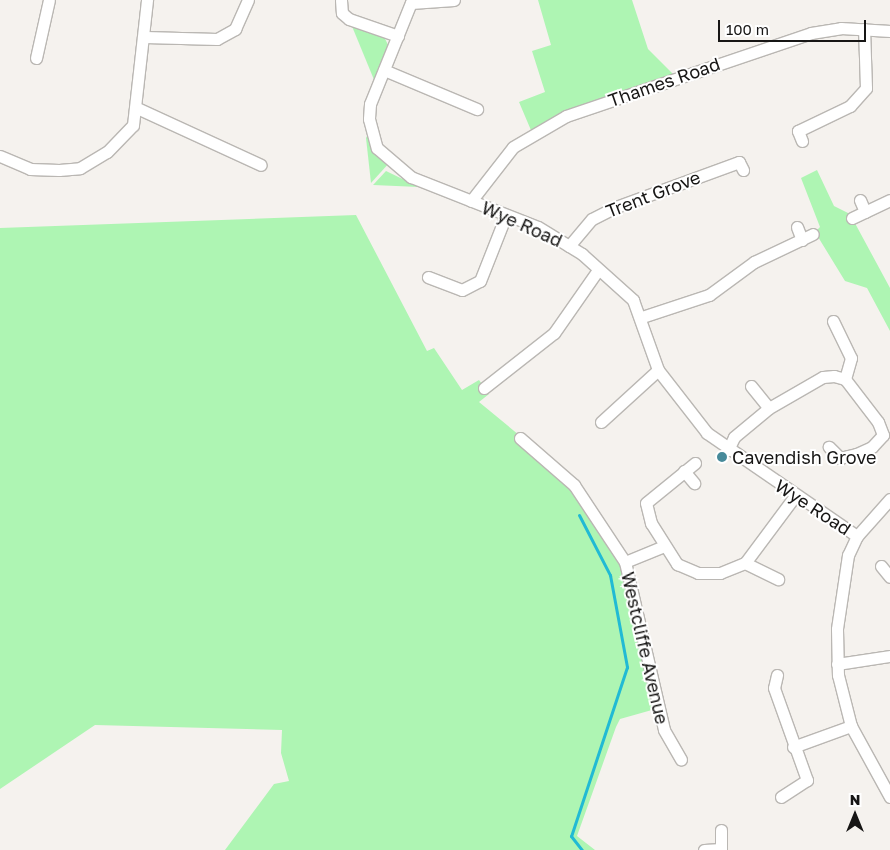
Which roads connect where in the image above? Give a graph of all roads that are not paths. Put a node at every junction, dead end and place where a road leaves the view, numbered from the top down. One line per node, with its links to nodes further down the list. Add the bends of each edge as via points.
1 (49, 0): 11 (street)
2 (147, 0): 10 (street)
3 (248, 0): 10 (street, via 235,28 217,39)
4 (340, 0): 9 (street, via 342,13 349,19)
5 (454, 0): 6 (street)
6 (412, 1): 9 (street, Wye Road)
7 (864, 29): 8 (street, Thames Road); 15 (street, via 866,88 850,106 802,125 798,132); 21 (street, Thames Road, via 811,33 566,116 513,147)
8 (890, 31)
9 (398, 36): 12 (street, Wye Road)
10 (145, 37): 13 (street)
11 (36, 58)
12 (384, 70): 14 (street, via 465,98); 21 (street, Wye Road, via 370,112 377,148 397,169)
13 (137, 108): 16 (street, via 133,124 107,152 80,168 30,169); 17 (street)
14 (476, 109)
15 (802, 141)
16 (0, 156)
17 (261, 165)
18 (743, 170): 28 (street, Trent Grove, via 739,162 616,207 592,219)
19 (860, 200): 22 (street)
20 (890, 200): 22 (street)
21 (471, 201): 23 (street, Wye Road)
22 (865, 212): 24 (street)
23 (506, 215): 28 (street, Wye Road); 30 (street, via 480,281 462,290)
24 (852, 218)
25 (797, 227): 27 (street)
26 (813, 234): 27 (street)
27 (802, 240): 31 (street, via 754,262 709,295)
28 (569, 246): 29 (street, Wye Road)
29 (598, 270): 31 (street, Wye Road, via 633,300); 36 (street, via 554,333)
30 (428, 277)
31 (642, 317): 33 (street, Wye Road)
32 (833, 321): 34 (street, via 851,358)
33 (658, 370): 38 (street); 41 (street, Wye Road, via 688,412)
34 (845, 379): 37 (street, via 823,377); 40 (street, via 883,435 872,447 840,458)
35 (751, 386): 37 (street)
36 (484, 388)
37 (769, 408): 41 (street, via 734,437)
38 (601, 422)
39 (520, 438): 49 (street, Westcliffe Avenue, via 574,485)
40 (828, 447)
41 (728, 450): 45 (street, Wye Road)
42 (695, 464): 43 (street)
43 (684, 471): 44 (street); 48 (street, via 646,503)
44 (694, 483)
45 (795, 496): 47 (street, Wye Road); 50 (street)
46 (890, 499): 47 (street)
47 (856, 536): 55 (street, via 841,587)
48 (664, 546): 49 (street, Westcliffe Avenue); 50 (street, via 677,564 698,572 720,573)
49 (626, 562): 59 (street, Westcliffe Avenue, via 664,733)
50 (745, 563): 53 (street)
51 (881, 566): 52 (street)
52 (890, 576)
53 (778, 579)
54 (890, 656): 55 (street)
55 (837, 664): 57 (street)
56 (777, 676): 58 (street, via 774,688)
57 (851, 726): 58 (street); 61 (street)
58 (793, 747): 60 (street, via 807,780)
59 (681, 759)
60 (781, 797)
61 (890, 797)
62 (721, 830): 63 (street)
63 (721, 849): 64 (street)
64 (704, 850)

